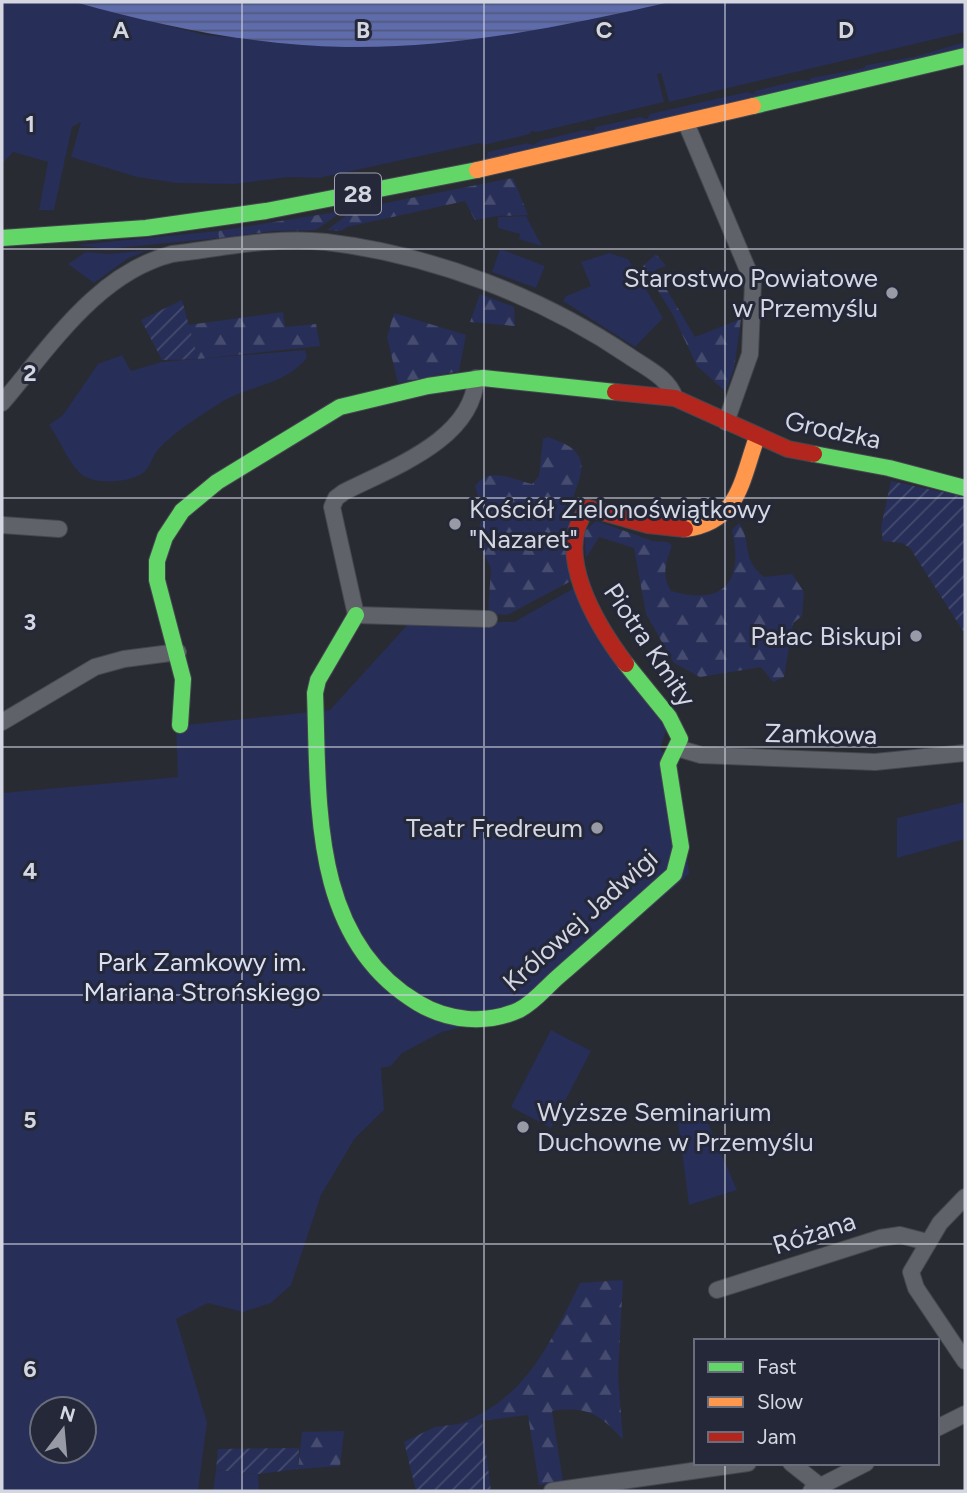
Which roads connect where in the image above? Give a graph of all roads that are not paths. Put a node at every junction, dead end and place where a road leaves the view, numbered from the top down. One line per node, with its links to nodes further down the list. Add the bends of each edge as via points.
1 (965, 56): 2 (street, 28)
2 (686, 123): 3 (street, 28, via 485,169 266,211 158,227); 7 (street, via 753,282 750,354)
3 (2, 238)
4 (476, 378): 5 (street, Grodzka); 12 (street, via 472,396 440,442 336,498 332,507); 14 (street, Grodzka, via 340,407 239,467 182,512 165,537 156,572)
5 (675, 398): 6 (street, via 662,379 543,305 418,262 350,246 302,241 172,254 132,270 80,312); 7 (street, Grodzka)
6 (2, 403)
7 (726, 422): 8 (street, Grodzka)
8 (757, 437): 9 (street, Grodzka, via 788,449); 17 (street, Piotra Kmity, via 726,515 710,523 667,531 588,508 576,533 574,558 589,606 676,727)
9 (965, 488)
10 (2, 526): 11 (street)
11 (58, 529)
12 (356, 615): 13 (street); 17 (street, Królowej Jadwigi, via 315,693 323,846 345,925 375,970 421,1006 472,1020 520,1010 674,874 681,847 668,764)
13 (489, 619)
14 (177, 652): 15 (street, via 95,667); 16 (street, via 183,679)
15 (2, 722)
16 (180, 725)
17 (677, 748): 18 (street, Zamkowa, via 701,755 875,762)
18 (965, 753)
19 (965, 1197): 20 (street)
20 (927, 1242): 21 (street, Różana, via 910,1236 880,1238); 22 (street, via 913,1266 912,1278)
21 (717, 1290)
22 (965, 1361)
23 (965, 1414): 24 (street)
24 (939, 1427)
25 (734, 1465): 29 (street)
26 (793, 1465): 28 (street)
27 (862, 1465): 28 (street)
28 (816, 1490)
29 (552, 1491)

